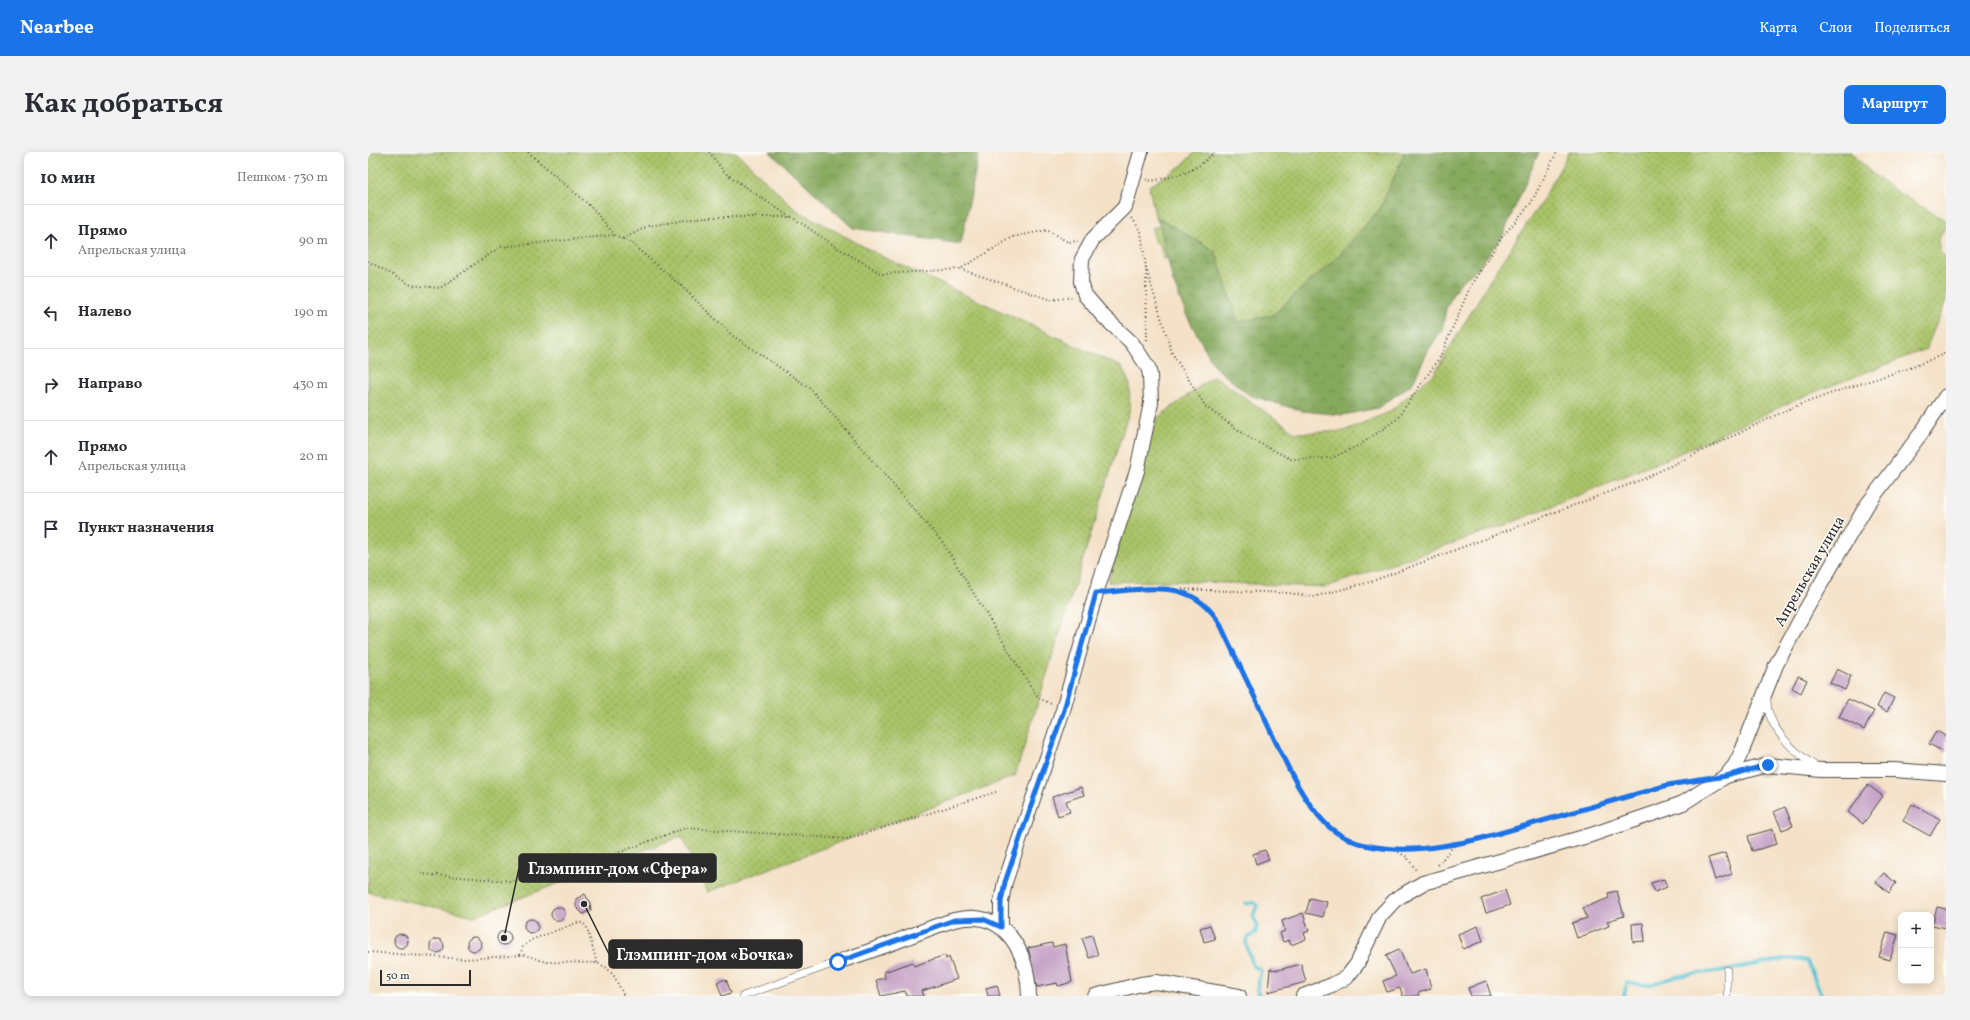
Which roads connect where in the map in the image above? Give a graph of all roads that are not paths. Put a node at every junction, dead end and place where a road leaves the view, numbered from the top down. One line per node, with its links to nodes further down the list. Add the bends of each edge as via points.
1 (1141, 152): 7 (street, via 1125,206 1093,239 1082,259 1081,282 1085,295 1132,343 1148,367 1151,403 1137,471 1096,593 1064,710 1005,882 1001,902)
2 (1946, 396): 3 (street, Апрельская улица, via 1867,505 1801,618)
3 (1768, 683): 4 (lane, via 1767,708 1772,722 1799,754); 6 (street, Апрельская улица, via 1742,750)
4 (1821, 770): 5 (street, Апрельская улица); 6 (street, Апрельская улица, via 1768,765)
5 (1945, 772)
6 (1726, 776): 14 (street, Апрельская улица, via 1699,794 1667,809 1591,835 1423,883 1396,899 1380,916 1347,977 1332,986)
7 (1001, 927): 8 (street, via 983,919 954,920); 11 (street, via 1013,939 1022,956)
8 (838, 962): 10 (lane)
9 (1727, 970): 15 (lane)
10 (743, 996)
11 (1029, 996)
12 (1095, 996): 13 (street, via 1156,982)
13 (1239, 996)
14 (1303, 996)
15 (1727, 996)

